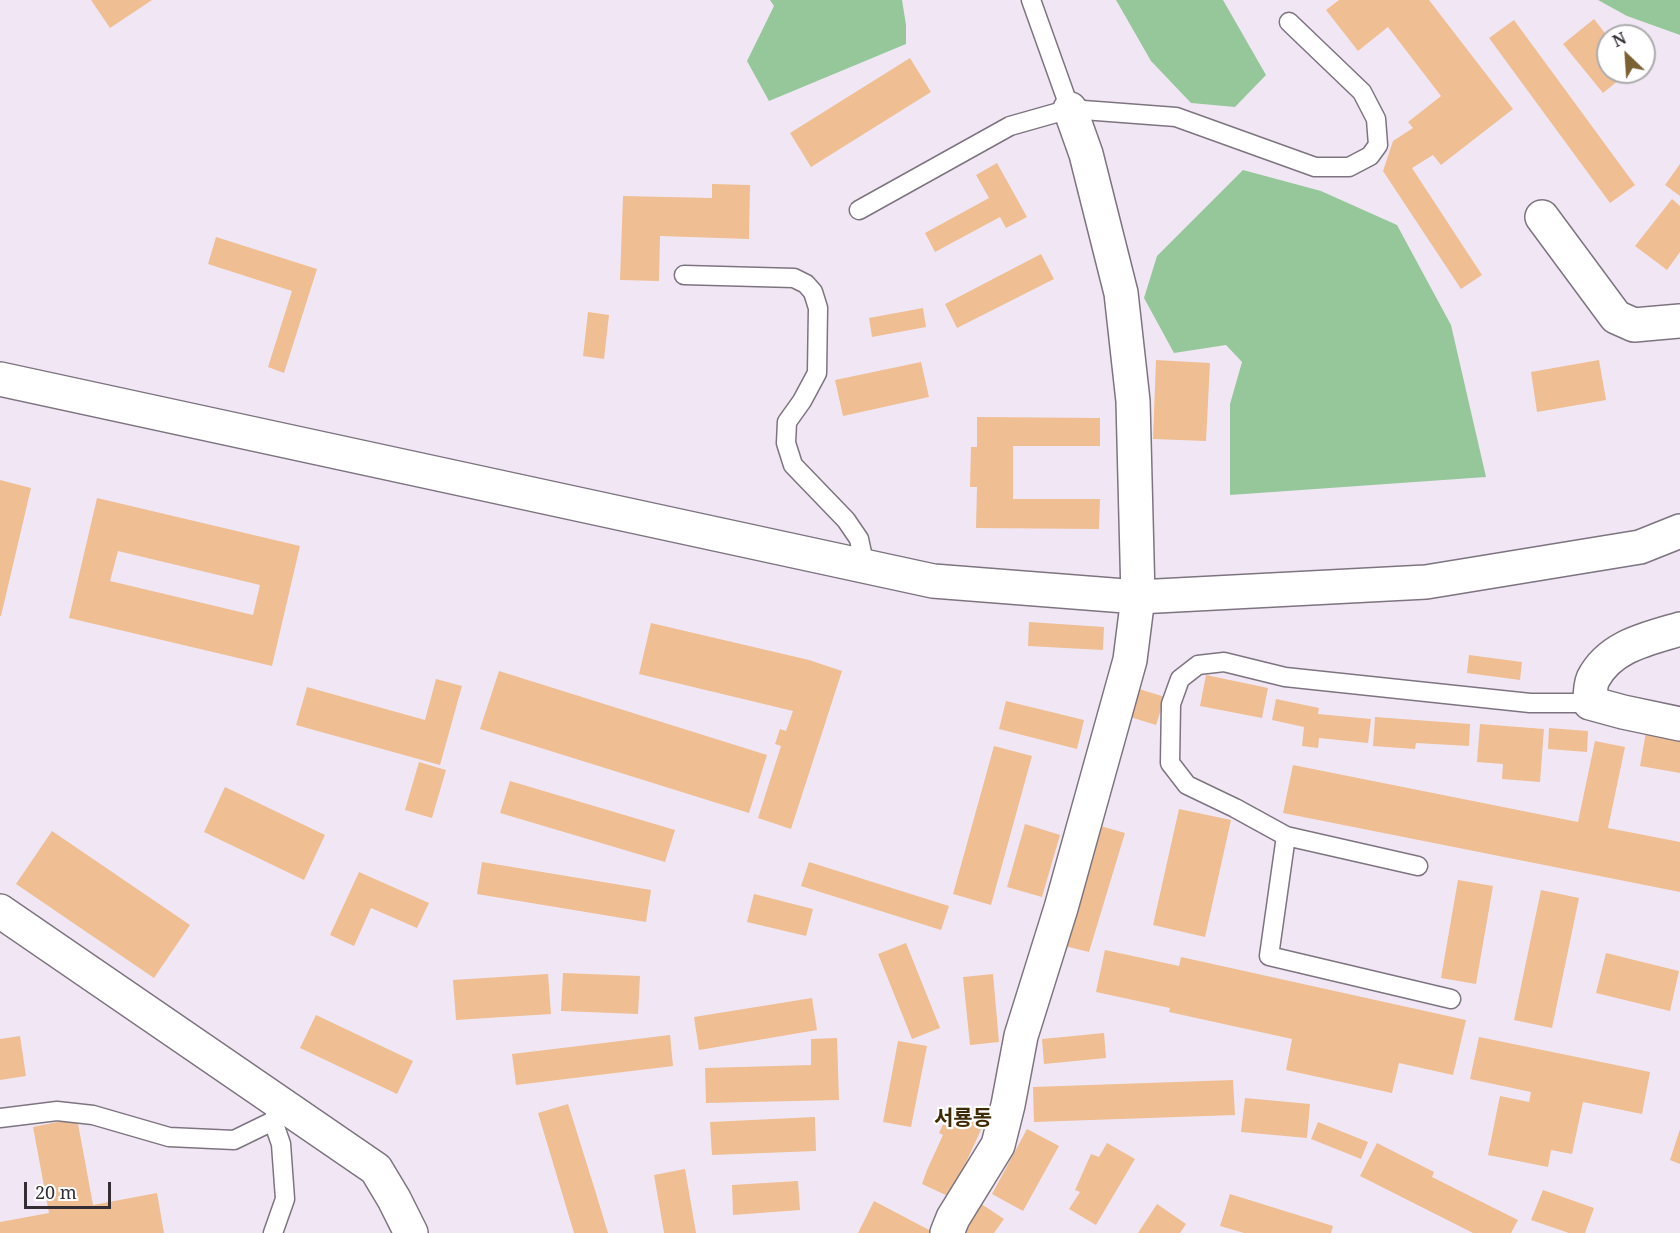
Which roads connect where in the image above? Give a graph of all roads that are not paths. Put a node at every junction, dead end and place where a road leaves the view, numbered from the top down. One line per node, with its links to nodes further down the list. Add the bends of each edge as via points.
1 (1031, 0): 3 (lane)
2 (1289, 22): 3 (lane, via 1362,92 1376,119 1378,145 1370,156 1349,168 1316,167 1176,117)
3 (1070, 110): 4 (lane, via 1010,126); 11 (street, via 1086,154 1121,293 1133,401)
4 (859, 210)
5 (1542, 217): 7 (street, via 1616,317 1634,324)
6 (684, 275): 10 (lane, via 794,278 813,292 818,308 818,373 787,422 786,443 793,465 859,539)
7 (1680, 321)
8 (0, 380): 10 (street)
9 (1680, 531): 11 (street, via 1640,547 1426,582)
10 (865, 567): 11 (street, via 933,581)
11 (1138, 597): 23 (street, via 1130,660 1021,1035 998,1145)
12 (1680, 629): 13 (street, via 1637,641 1606,660 1592,681)
13 (1590, 703): 14 (street); 15 (lane, via 1530,704 1286,677 1224,662 1198,665 1180,679 1171,704 1170,763 1187,785)
14 (1680, 724)
15 (1286, 836): 16 (lane); 18 (lane, via 1269,956)
16 (1418, 866)
17 (0, 911): 19 (street)
18 (1451, 999)
19 (277, 1112): 20 (lane, via 234,1140 169,1137 93,1115 57,1111); 21 (lane, via 285,1199); 22 (street, via 376,1169)
20 (0, 1118)
21 (273, 1233)
22 (411, 1233)
23 (947, 1233)

